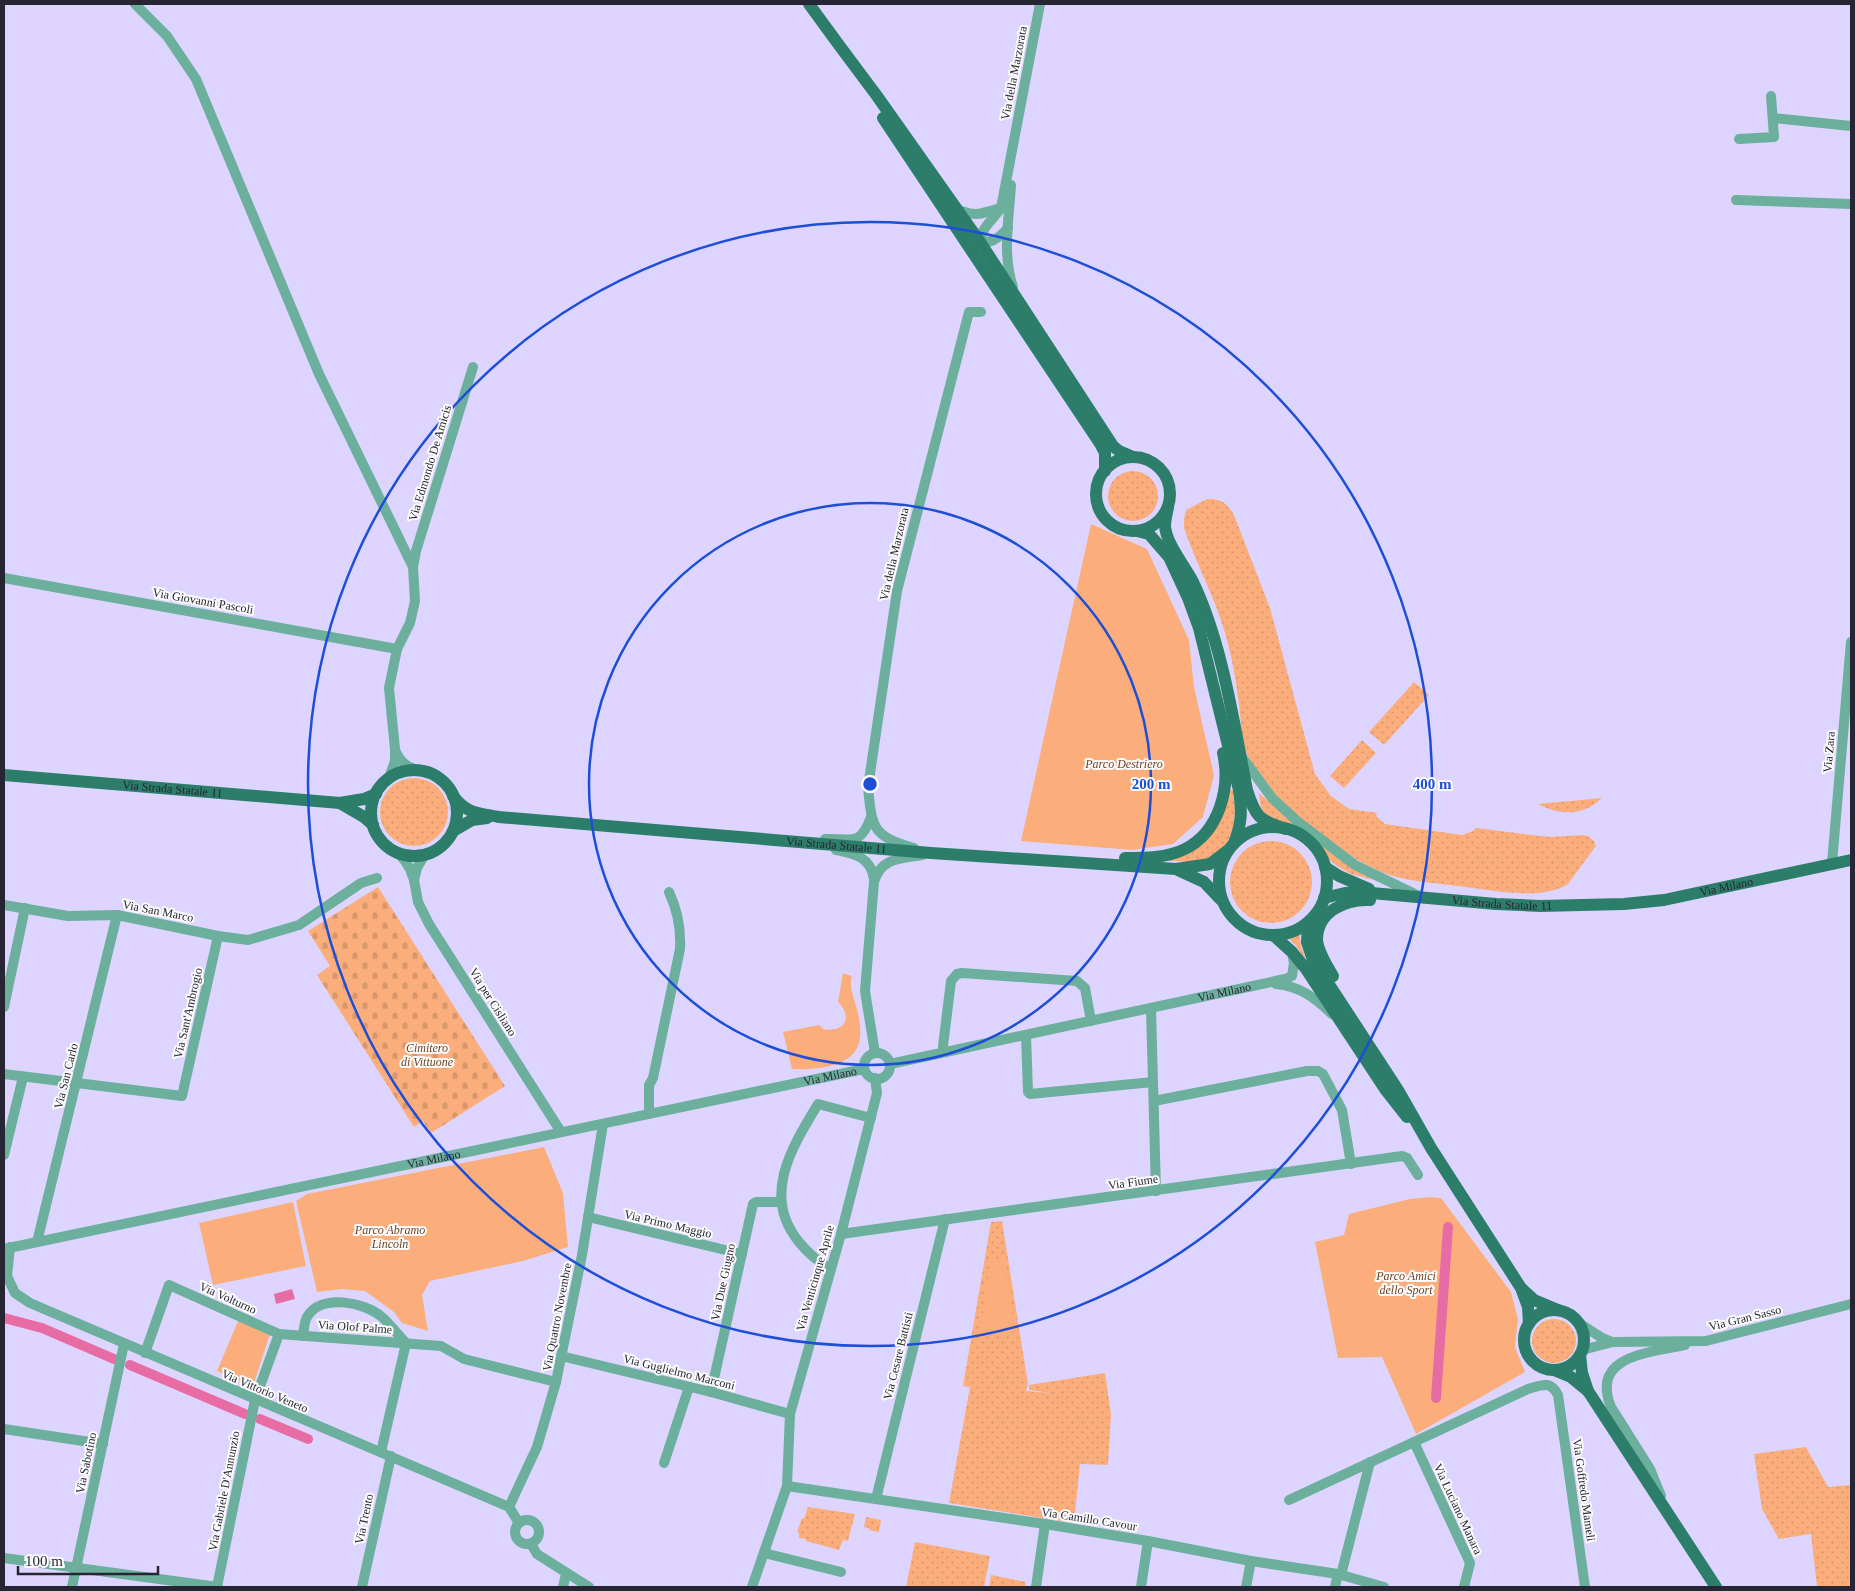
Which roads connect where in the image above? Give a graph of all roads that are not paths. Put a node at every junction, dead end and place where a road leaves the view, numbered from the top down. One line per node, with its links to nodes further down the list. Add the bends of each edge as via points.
1 (135, 4): 25 (street, via 167,36 196,79 319,374)
2 (810, 4): 4 (main road)
3 (1040, 4): 9 (street, Via della Marzorata)
4 (836, 42): 10 (main road); 13 (main road)
5 (1771, 96): 6 (street)
6 (1772, 118): 7 (street); 8 (street, via 1774,137)
7 (1851, 126)
8 (1739, 139)
9 (1014, 146): 14 (street); 15 (street)
10 (922, 177): 16 (street, via 934,187 966,235); 19 (main road)
11 (1736, 200): 12 (street)
12 (1851, 204)
13 (956, 208): 14 (street, via 974,215); 16 (main road)
14 (1001, 208): 16 (street, via 981,232)
15 (1008, 228): 16 (street, via 996,240); 17 (street, via 1010,276)
16 (980, 242): 17 (main road); 19 (street, via 980,254 1020,316)
17 (1018, 300): 21 (main road, via 1113,446)
18 (981, 312): 39 (street, Via della Marzorata, via 969,312 896,591 868,787)
19 (1024, 330): 22 (main road, via 1101,445 1105,453)
20 (473, 367): 25 (street, Via Edmondo De Amicis)
21 (1133, 457): 22 (main road, via 1117,461); 23 (main road, via 1149,461 1163,472 1170,489)
22 (1105, 471): 24 (main road, via 1096,495 1100,512 1112,525)
23 (1168, 507): 24 (main road, via 1160,521); 31 (main road, via 1165,526 1204,606)
24 (1137, 531): 28 (main road, via 1149,534 1169,557 1188,598)
25 (413, 567): 29 (street, via 415,601 410,623)
26 (4, 578): 29 (street, Via Giovanni Pascoli)
27 (1851, 642): 50 (street, Via Zara)
28 (1204, 647): 44 (main road, via 1239,790 1242,814); 49 (main road, via 1206,681 1225,763 1224,792 1219,812 1199,839 1185,849 1167,855 1113,858)
29 (397, 649): 30 (street, via 389,688)
30 (395, 749): 32 (street, via 405,766); 34 (street)
31 (1240, 756): 41 (main road, via 1253,810 1267,823); 58 (street, via 1272,798 1297,821 1356,865)
32 (420, 771): 34 (main road, via 398,773); 36 (main road, Via Strada Statale 11, via 434,775)
33 (4, 775): 37 (main road, Via Strada Statale 11)
34 (389, 778): 35 (main road)
35 (376, 794): 37 (main road, Via Strada Statale 11); 40 (main road, via 371,815)
36 (453, 796): 38 (main road, Via Strada Statale 11, via 471,811); 42 (main road, via 456,820)
37 (340, 803): 40 (main road, Via Strada Statale 11)
38 (499, 817): 42 (main road, Via Strada Statale 11, via 472,820); 43 (main road, Via Strada Statale 11)
39 (871, 818): 43 (street, via 862,836 855,839); 46 (street, via 885,838)
40 (373, 825): 45 (main road, Via Strada Statale 11, via 386,846)
41 (1286, 828): 44 (main road, via 1254,830); 51 (main road, via 1311,843)
42 (453, 831): 47 (main road, Via Strada Statale 11, via 441,846)
43 (790, 841): 46 (main road, Via Strada Statale 11); 55 (street, via 859,856 873,869)
44 (1231, 847): 52 (main road, Via Strada Statale 11, via 1210,864); 60 (main road, via 1220,865 1218,883)
45 (397, 852): 47 (main road, via 411,856); 54 (street, Via per Cisliano, via 406,861)
46 (930, 853): 49 (main road, Via Strada Statale 11); 55 (street, via 884,864)
47 (425, 854): 54 (street)
48 (1851, 860): 50 (main road)
49 (1087, 864): 52 (main road, Via Strada Statale 11)
50 (1832, 864): 62 (main road, Via Milano, via 1664,900)
51 (1325, 867): 57 (main road, Via Strada Statale 11, via 1352,882); 59 (main road, via 1327,883)
52 (1176, 869): 60 (main road, Via Strada Statale 11, via 1204,882)
53 (378, 878): 68 (street, Via San Marco, via 355,887 299,925 248,940)
54 (414, 880): 89 (street, Via per Cisliano, via 418,902 429,924)
55 (874, 882): 77 (street, via 865,991)
56 (669, 892): 86 (street, via 674,902 680,949 649,1086)
57 (1384, 893): 58 (main road, Via Strada Statale 11); 59 (main road, Via Strada Statale 11, via 1345,893)
58 (1422, 897): 61 (main road, Via Strada Statale 11)
59 (1324, 898): 66 (main road, via 1318,912)
60 (1222, 900): 67 (main road, via 1230,915 1242,926 1257,933)
61 (1445, 900): 62 (main road, Via Strada Statale 11, via 1540,906); 73 (main road, via 1349,901 1338,906 1322,921 1317,941 1338,987)
62 (1619, 904)
63 (4, 905): 64 (street, Via San Marco)
64 (25, 908): 65 (street, Via San Marco, via 68,916); 71 (street)
65 (117, 915): 68 (street, Via San Marco); 84 (street, Via San Carlo)
66 (1308, 922): 67 (main road, via 1286,934); 73 (main road, via 1309,952)
67 (1273, 935): 69 (main road)
68 (218, 936): 84 (street, Via Sant'Ambrogio, via 182,1096)
69 (1292, 952): 70 (street, via 1292,976); 73 (main road)
70 (1267, 984): 72 (street, Via Milano); 73 (street, via 1287,985 1303,991)
71 (4, 1007)
72 (1151, 1009): 74 (street, Via Milano); 83 (street)
73 (1346, 1021): 103 (main road, via 1384,1088 1432,1148)
74 (1091, 1022): 75 (street, Via Milano); 76 (street, via 1085,988 1078,981 957,974 951,981)
75 (1026, 1035): 76 (street, Via Milano); 83 (street, via 1030,1094)
76 (944, 1052): 78 (street, Via Milano)
77 (875, 1053): 78 (street, via 885,1055); 79 (street, Via Milano, via 866,1058)
78 (890, 1064): 82 (street, Via Milano, via 886,1074)
79 (864, 1069): 82 (street, Via Milano); 86 (street, Via Milano)
80 (4, 1074): 81 (street)
81 (23, 1076): 84 (street); 90 (street)
82 (876, 1078): 87 (street, Via Venticinque Aprile, via 877,1093)
83 (1153, 1082): 85 (street)
84 (77, 1084): 98 (street, Via San Carlo)
85 (1154, 1100): 91 (street, via 1307,1071 1318,1072 1327,1080 1342,1110); 93 (street)
86 (648, 1114): 88 (street, Via Milano)
87 (871, 1118): 94 (street, via 818,1104 792,1151 781,1186); 97 (street, Via Venticinque Aprile)
88 (603, 1124): 89 (street, Via Milano); 95 (street, Via Quattro Novembre)
89 (561, 1132): 98 (street, Via Milano)
90 (4, 1156)
91 (1351, 1164): 92 (street, Via Fiume, via 1402,1156 1407,1158); 93 (street, Via Fiume)
92 (1418, 1175)
93 (1156, 1191): 96 (street, Via Fiume)
94 (780, 1202): 100 (street, Via Due Giugno, via 753,1204); 101 (street, via 782,1214 797,1239 815,1259)
95 (588, 1217): 100 (street, Via Primo Maggio); 116 (street, Via Quattro Novembre)
96 (945, 1219): 97 (street, Via Fiume); 132 (street, Via Cesare Battisti)
97 (841, 1234): 101 (street, Via Venticinque Aprile)
98 (37, 1242): 99 (street, Via Milano)
99 (7, 1248): 102 (street, Via Vittorio Veneto)
100 (742, 1254): 120 (street, Via Due Giugno)
101 (831, 1268): 123 (street, Via Venticinque Aprile)
102 (5, 1272): 113 (street, Via Vittorio Veneto, via 16,1293 30,1303)
103 (1521, 1288): 105 (main road, via 1534,1300); 107 (main road, via 1528,1307)
104 (1851, 1304): 110 (street, Via Gran Sasso)
105 (1558, 1310): 106 (main road); 107 (main road, via 1542,1313)
106 (1579, 1323): 111 (street, Via Gran Sasso); 115 (main road, via 1584,1341)
107 (1529, 1324): 117 (main road, via 1526,1350 1537,1364)
108 (279, 1334): 109 (street, Via Olof Palme); 114 (street, Via Volturno, via 169,1285); 122 (street)
109 (303, 1336): 112 (street, Via Olof Palme); 112 (street, Via Olof Palme, via 306,1318 315,1307 334,1302 351,1303 381,1317)
110 (1706, 1341): 111 (street, Via Gran Sasso); 135 (street, via 1632,1357 1618,1363 1608,1379 1607,1396 1611,1407 1650,1470)
111 (1613, 1342): 115 (street, Via Gran Sasso)
112 (406, 1343): 118 (street, Via Olof Palme, via 441,1346 464,1359); 127 (street)
113 (124, 1344): 114 (street, Via Vittorio Veneto); 126 (street, Via Sabotino)
114 (145, 1353): 122 (street, Via Vittorio Veneto)
115 (1581, 1353): 117 (main road, via 1569,1366); 121 (main road, via 1582,1373)
116 (562, 1356): 118 (street, Via Quattro Novembre); 119 (street, Via Guglielmo Marconi)
117 (1554, 1370): 121 (main road, via 1571,1378)
118 (556, 1382): 134 (street, Via Quattro Novembre, via 537,1447)
119 (689, 1387): 120 (street, Via Guglielmo Marconi); 130 (street)
120 (711, 1392): 123 (street, Via Guglielmo Marconi)
121 (1588, 1392): 135 (main road)
122 (255, 1400): 127 (street, Via Vittorio Veneto); 148 (street, Via Gabriele D'Annunzio)
123 (790, 1414): 131 (street, Via Venticinque Aprile)
124 (4, 1429): 126 (street)
125 (1414, 1442): 129 (street); 158 (street, Via Luciano Manara, via 1470,1563); 159 (street, Via Goffredo Mameli, via 1528,1389 1542,1385 1554,1388 1558,1395)
126 (102, 1444): 143 (street, Via Sabotino)
127 (381, 1452): 128 (street, Via Vittorio Veneto)
128 (391, 1456): 134 (street, Via Vittorio Veneto); 149 (street, Via Trento)
129 (1370, 1462): 133 (street); 146 (street)
130 (664, 1463)
131 (787, 1486): 132 (street, Via Camillo Cavour); 140 (street, Via Venticinque Aprile)
132 (876, 1499): 137 (street, Via Camillo Cavour)
133 (1289, 1500)
134 (509, 1507): 136 (street)
135 (1668, 1513): 160 (main road)
136 (518, 1523): 139 (street, via 516,1539 523,1544); 139 (street, via 529,1520 538,1527 538,1538)
137 (1045, 1524): 138 (street, Via Camillo Cavour); 153 (street)
138 (1148, 1541): 142 (street, Via Camillo Cavour); 154 (street)
139 (531, 1544): 145 (street, via 537,1554)
140 (764, 1553): 144 (street); 152 (street, Via Venticinque Aprile)
141 (4, 1558): 143 (street)
142 (1251, 1561): 146 (street, Via Camillo Cavour); 155 (street)
143 (76, 1568): 147 (street, Via Sabotino); 148 (street)
144 (841, 1572)
145 (566, 1574): 150 (street); 151 (street)
146 (1339, 1575): 156 (street); 157 (street, Via Camillo Cavour)
147 (72, 1587)
148 (218, 1587)
149 (362, 1587)
150 (563, 1587)
151 (589, 1587)
152 (752, 1587)
153 (1036, 1587)
154 (1141, 1587)
155 (1246, 1587)
156 (1335, 1587)
157 (1384, 1587)
158 (1464, 1587)
159 (1586, 1587)
160 (1716, 1587)

